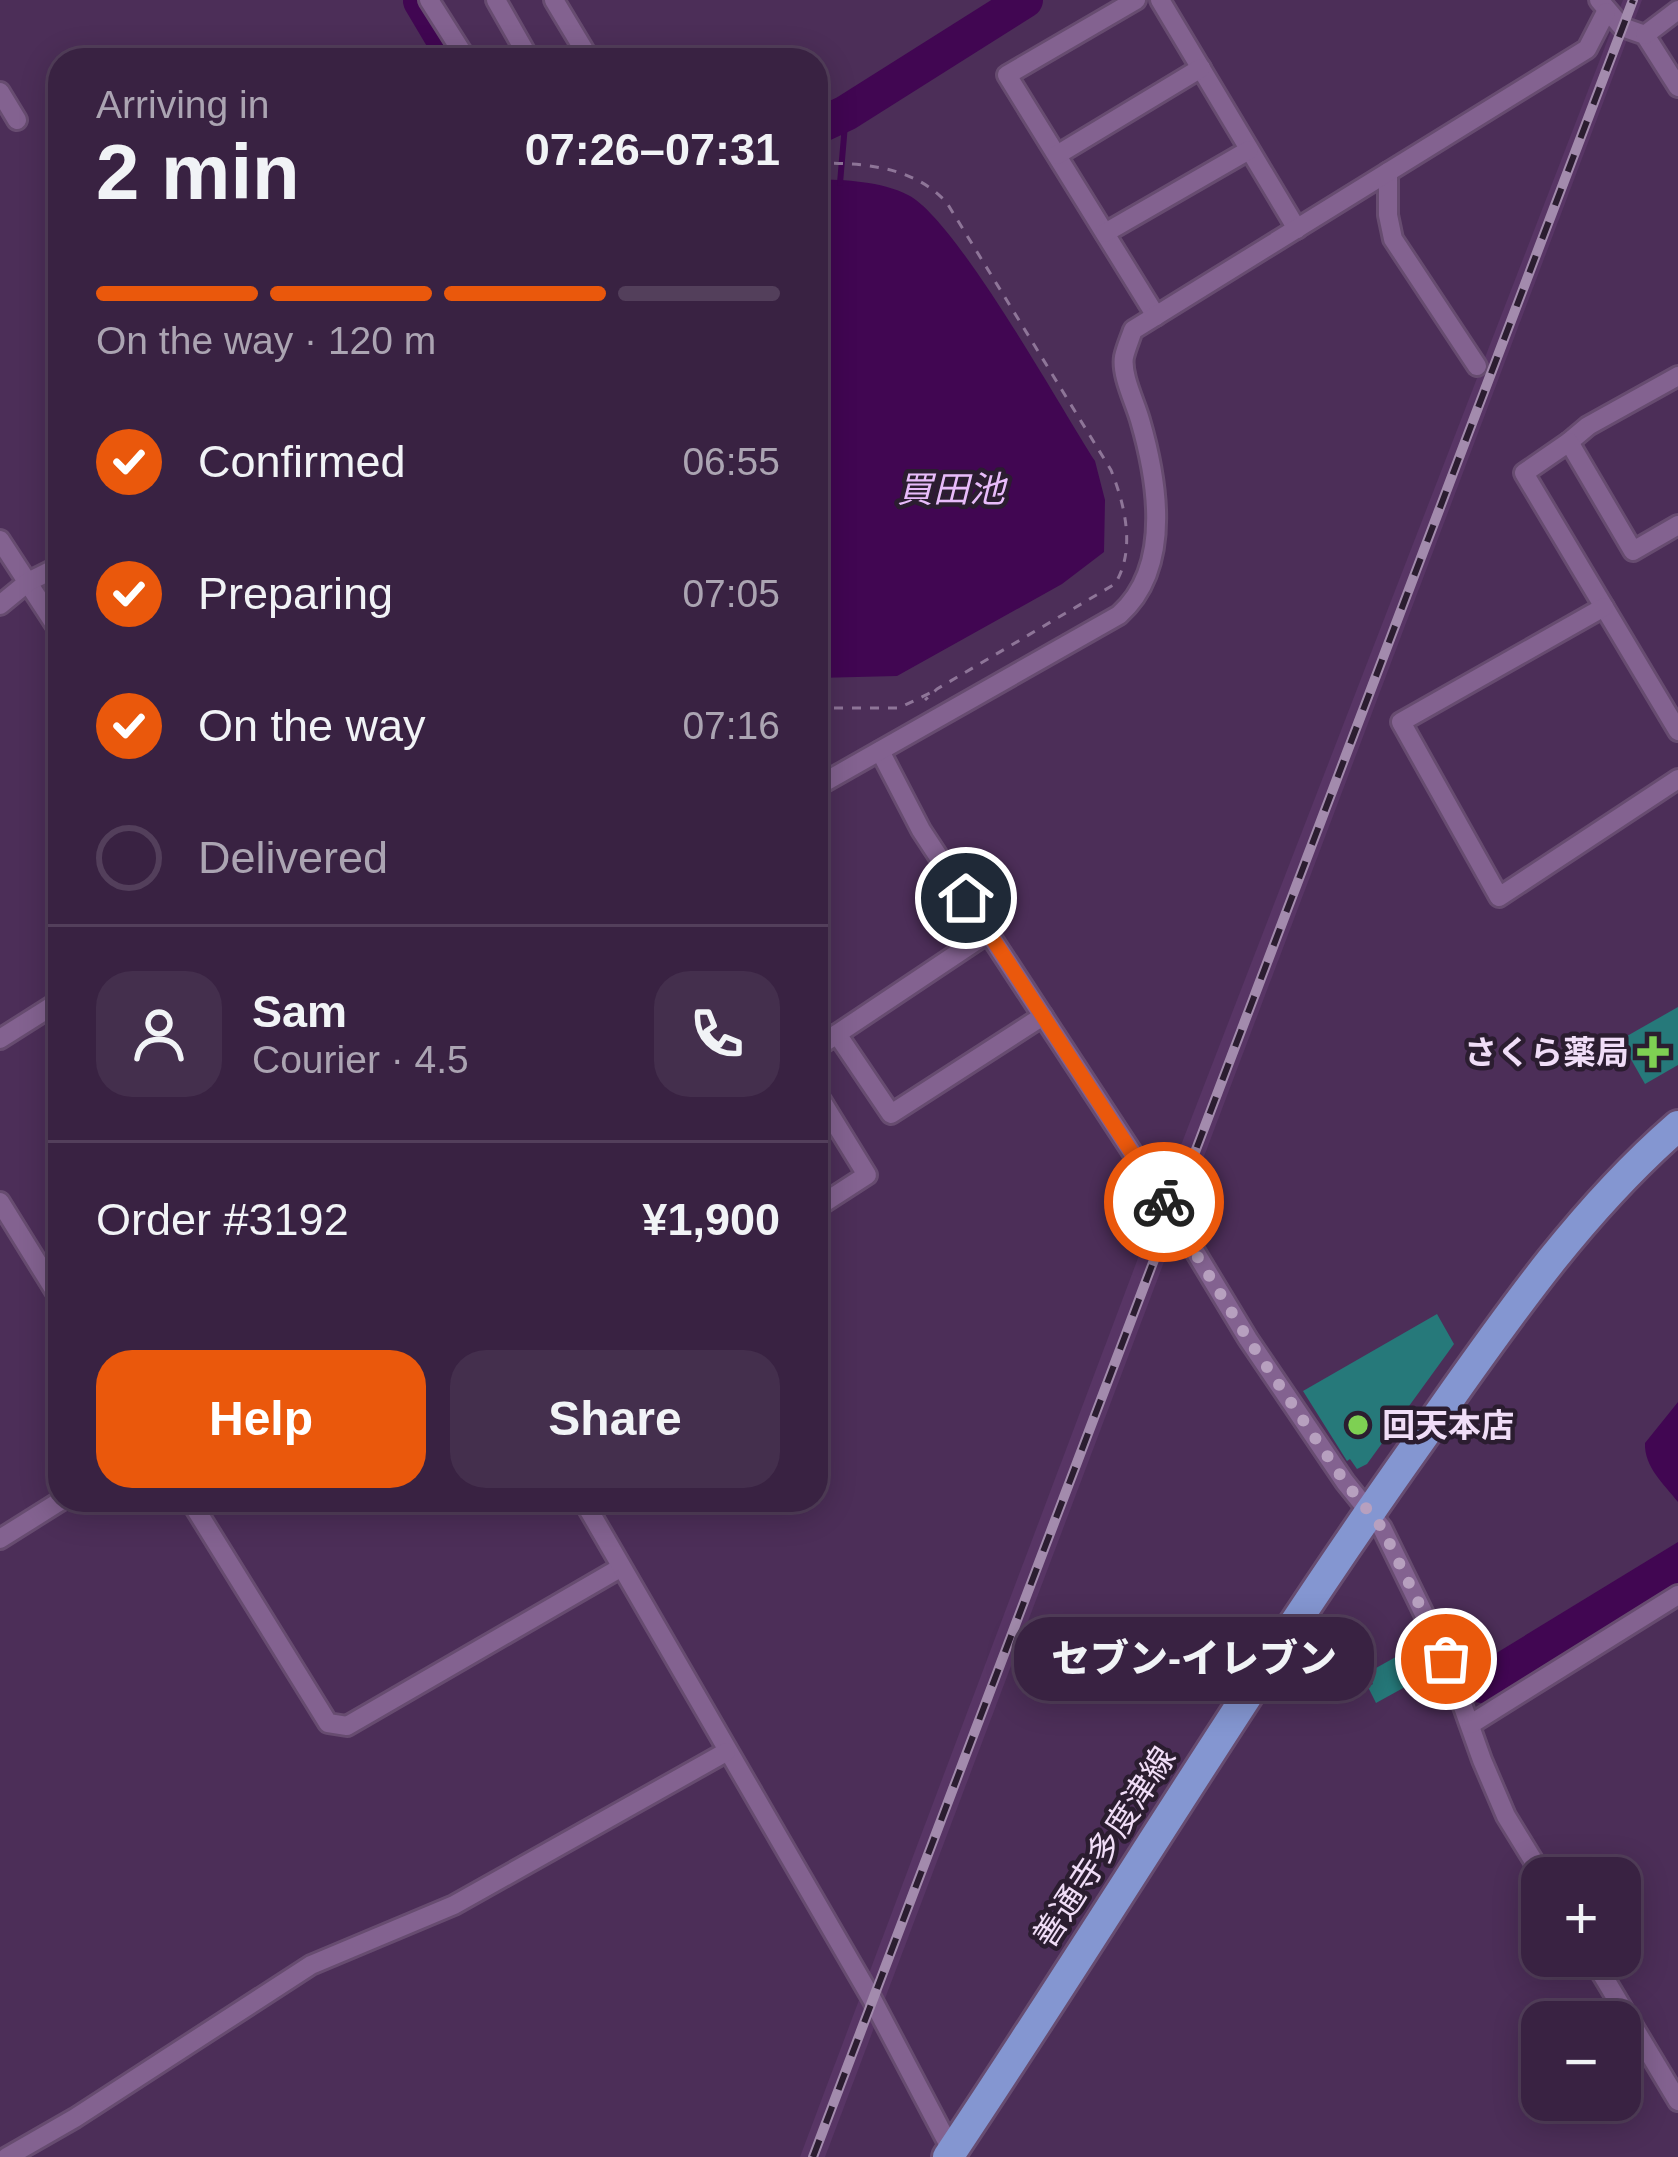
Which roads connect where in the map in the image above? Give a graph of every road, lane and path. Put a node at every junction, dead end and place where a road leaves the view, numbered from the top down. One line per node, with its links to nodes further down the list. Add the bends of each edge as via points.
1 (429, 0): 9 (street)
2 (496, 0): 10 (street)
3 (554, 0): 11 (street)
4 (1136, 0): 17 (street, via 1007,75)
5 (1160, 0): 12 (street)
6 (1602, 6): 8 (street, via 1622,27); 19 (street, via 1587,49)
7 (1678, 10): 8 (street)
8 (1645, 35): 13 (street)
9 (459, 48)
10 (523, 48)
11 (583, 48)
12 (1201, 68): 16 (street); 17 (street)
13 (1678, 87)
14 (0, 92): 15 (street)
15 (16, 120)
16 (1249, 150): 20 (street); 21 (street)
17 (1057, 155): 21 (street)
18 (828, 163): 33 (path, via 917,178 947,203 1111,470 1123,508 1125,561 1115,584)
19 (1388, 172): 20 (street); 23 (street, via 1393,239)
20 (1297, 229): 22 (street)
21 (1105, 233): 22 (street)
22 (1156, 316): 38 (street, via 1133,330 1123,361 1154,500 1144,587 1119,615)
23 (1477, 366)
24 (1678, 376): 25 (street)
25 (1569, 442): 26 (street, via 1633,551); 31 (street, via 1524,472)
26 (1678, 524)
27 (0, 540): 29 (street)
28 (48, 572): 29 (street)
29 (28, 582): 30 (street); 32 (street)
30 (0, 605)
31 (1604, 607): 34 (street); 39 (street, via 1401,722 1499,897)
32 (48, 613)
33 (938, 689): 35 (path); 36 (path, via 899,708)
34 (1670, 698): 37 (street)
35 (918, 707)
36 (828, 708)
37 (1678, 730)
38 (880, 751): 40 (street); 41 (street)
39 (1678, 779)
40 (828, 780)
41 (988, 933): 43 (street); 44 (street)
42 (48, 1009): 45 (street)
43 (1043, 1016): 44 (street, via 891,1114); 55 (street, via 1248,1339)
44 (837, 1034): 46 (street)
45 (0, 1039)
46 (828, 1040)
47 (828, 1112): 49 (street, via 867,1175)
48 (1678, 1126): 55 (main road, 善通寺多度津線, via 1571,1234)
49 (828, 1200)
50 (0, 1202): 51 (street)
51 (48, 1274)
52 (48, 1509): 56 (street)
53 (197, 1512): 57 (street, via 328,1724 346,1726)
54 (590, 1512): 57 (street)
55 (1369, 1512): 59 (street); 64 (main road, 善通寺多度津線)
56 (0, 1539)
57 (620, 1568): 60 (street)
58 (1678, 1595): 59 (street)
59 (1472, 1724): 61 (street)
60 (726, 1752): 64 (street, via 872,1999); 65 (street, via 454,1906 311,1965)
61 (1531, 1857)
62 (1604, 1977): 63 (street)
63 (1678, 2102)
64 (950, 2154)
65 (7, 2157)

